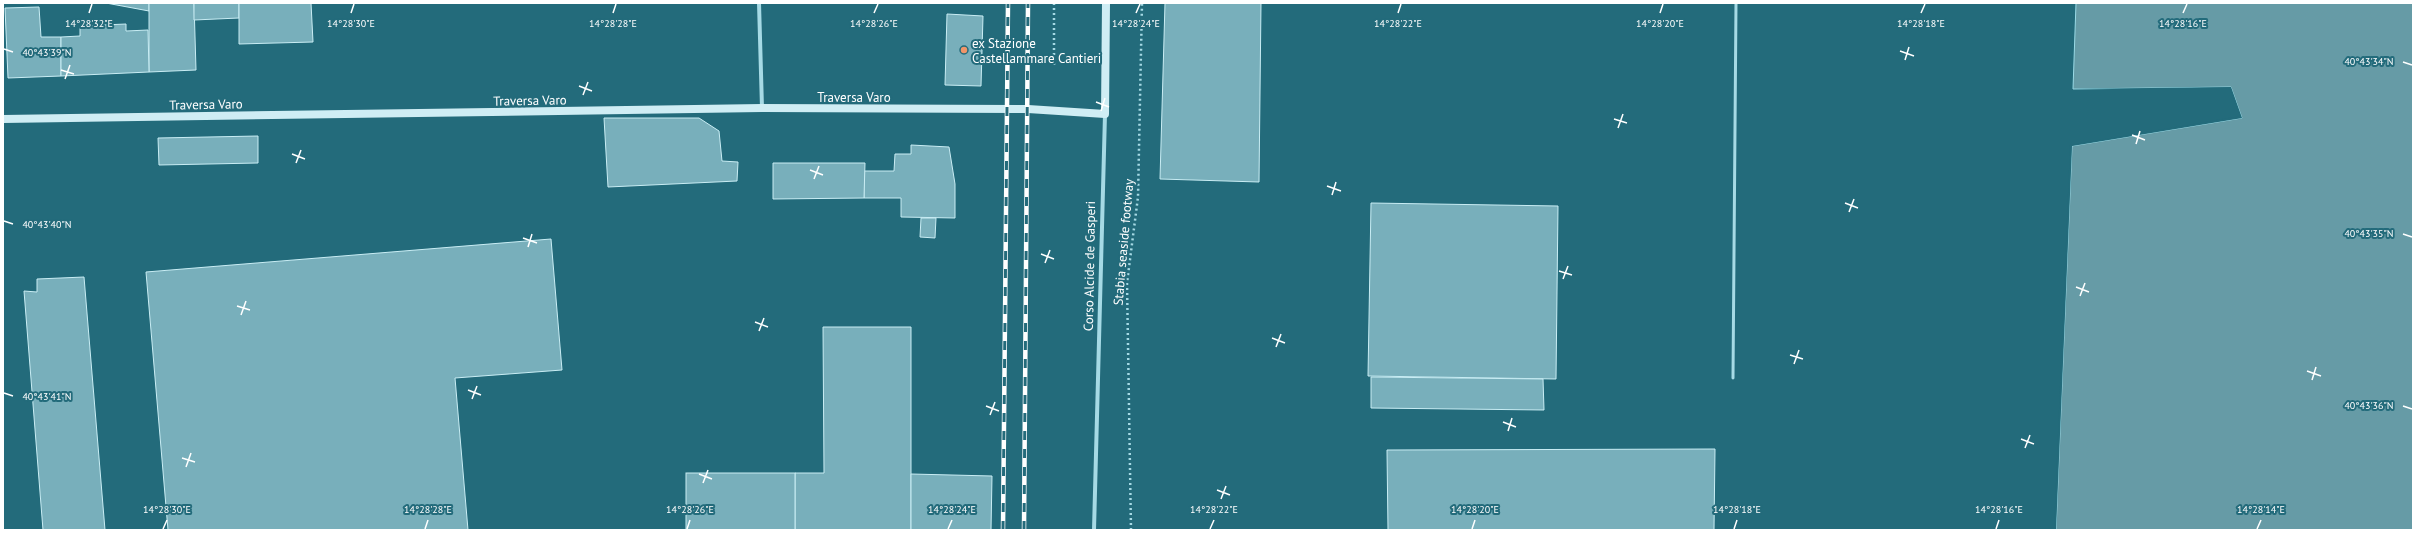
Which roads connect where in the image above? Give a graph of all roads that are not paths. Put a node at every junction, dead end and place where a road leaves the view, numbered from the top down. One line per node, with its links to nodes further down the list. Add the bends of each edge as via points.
1 (759, 3): 4 (street)
2 (1106, 3): 5 (street, Corso Alcide de Gasperi)
3 (1736, 3): 7 (lane)
4 (762, 108): 5 (street, Traversa Varo, via 1028,109); 6 (street, Traversa Varo)
5 (1104, 114): 8 (street, Corso Alcide de Gasperi)
6 (3, 119)
7 (1734, 378)
8 (1094, 530)

